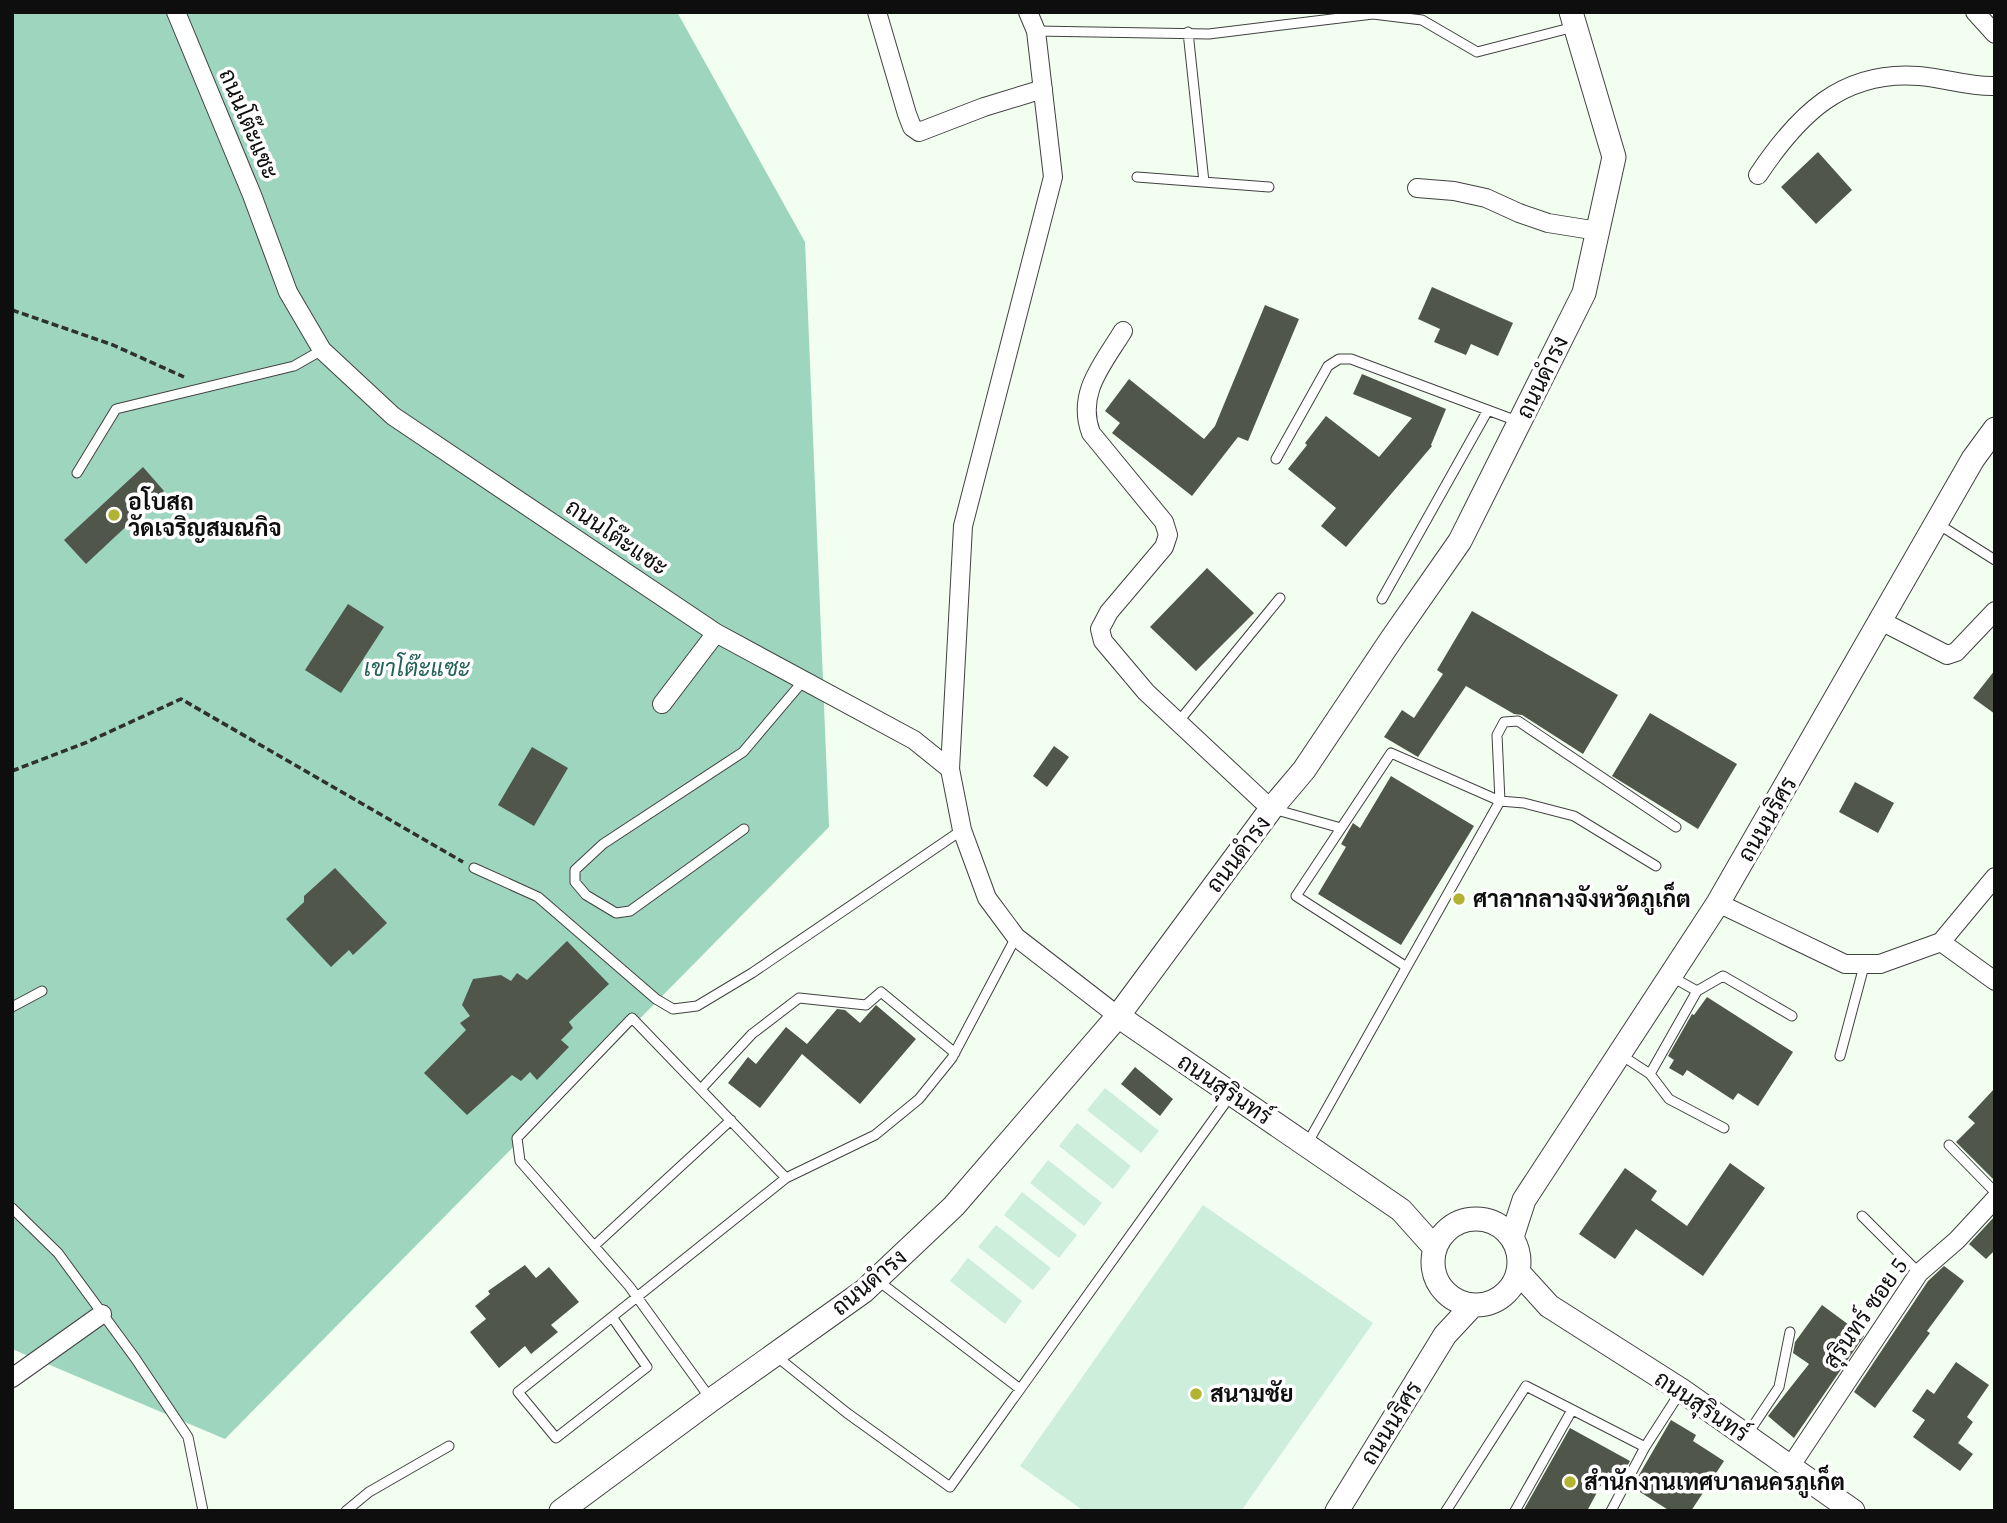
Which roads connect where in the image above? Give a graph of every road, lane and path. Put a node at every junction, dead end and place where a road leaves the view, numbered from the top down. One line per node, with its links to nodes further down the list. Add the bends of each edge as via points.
1 (176, 12): 19 (street, ถนนโต๊ะแซะ, via 288,292)
2 (877, 12): 10 (street, via 906,114 919,132)
3 (1028, 12): 6 (street)
4 (1975, 12): 8 (street)
5 (1573, 20): 7 (lane, via 1477,52 1422,20 1373,14 1209,34); 16 (street, ถนนดำรง, via 1614,158)
6 (1036, 31): 7 (lane); 10 (street)
7 (1188, 32): 13 (lane)
8 (1995, 34)
9 (1995, 86): 11 (street, via 1901,75 1880,76 1840,89 1802,118)
10 (1043, 89): 36 (street, via 1053,177 963,526)
11 (1758, 175)
12 (1138, 177): 13 (lane)
13 (1204, 183): 14 (lane)
14 (1269, 187)
15 (1417, 187): 16 (street, via 1486,198 1548,223)
16 (1598, 231): 22 (street, ถนนดำรง, via 1584,293)
17 (12, 310): 20 (path, via 113,345)
18 (1123, 331): 35 (street, via 1095,376 1085,418 1091,433 1164,522 1168,535 1164,547 1100,628 1103,641 1146,692)
19 (322, 350): 20 (lane, via 294,366); 32 (street, ถนนโต๊ะแซะ, via 393,416)
20 (205, 387): 25 (lane, via 116,408)
21 (1488, 410): 22 (lane); 24 (lane, via 1351,359 1339,359 1328,366); 29 (lane)
22 (1520, 422): 39 (street, ถนนดำรง, via 1460,541 1304,770)
23 (1995, 429): 26 (street, ถนนนริศร)
24 (1276, 459)
25 (76, 473)
26 (1937, 523): 27 (lane); 31 (street, ถนนนริศร)
27 (1995, 560)
28 (1280, 598): 35 (lane)
29 (1382, 599)
30 (1995, 611): 31 (street, via 1956,652 1947,655)
31 (1881, 621): 47 (street, ถนนนริศร)
32 (716, 632): 33 (street, ถนนโต๊ะแซะ); 34 (street)
33 (804, 680): 36 (street, ถนนโต๊ะแซะ, via 914,740); 42 (lane, via 743,752 603,844 575,870 575,882 616,914 629,911)
34 (662, 704)
35 (1178, 721): 39 (street)
36 (950, 769): 43 (street)
37 (12, 771): 45 (path, via 181,699)
38 (1500, 801): 40 (lane, via 1497,735 1504,722 1518,721); 41 (lane, via 1391,753); 44 (lane, via 1574,816); 51 (lane)
39 (1271, 809): 41 (lane); 57 (street, ถนนดำรง)
40 (1676, 827)
41 (1341, 828): 51 (lane, via 1296,896)
42 (744, 829)
43 (962, 830): 45 (lane, via 751,973 697,1006 673,1009 538,897); 48 (street, via 987,898)
44 (1656, 866)
45 (474, 868)
46 (1995, 877): 49 (street)
47 (1718, 903): 50 (street, via 1845,964); 52 (street, ถนนนริศร)
48 (1016, 937): 57 (street); 59 (lane)
49 (1941, 942): 50 (street, via 1880,964); 53 (street)
50 (1864, 965): 61 (lane)
51 (1405, 966): 67 (lane)
52 (1671, 976): 55 (lane); 60 (street, ถนนนริศร)
53 (1995, 981)
54 (42, 991): 56 (lane)
55 (1697, 991): 58 (lane, via 1723,976); 62 (lane)
56 (12, 1007)
57 (1118, 1016): 64 (street, ถนนสุรินทร์); 83 (street, ถนนดำรง, via 954,1206)
58 (1792, 1016)
59 (955, 1053): 63 (lane, via 881,992 866,1005 799,998 751,1034); 69 (lane, via 919,1098 875,1135)
60 (1619, 1055): 62 (lane); 72 (street, ถนนนริศร)
61 (1840, 1056)
62 (1650, 1074): 66 (lane, via 1669,1099)
63 (701, 1089): 65 (lane); 79 (lane, via 632,1018 517,1138 520,1161)
64 (1232, 1093): 67 (street, ถนนสุรินทร์); 95 (lane)
65 (731, 1120): 69 (lane); 79 (lane)
66 (1724, 1128)
67 (1306, 1145): 74 (street, ถนนสุรินทร์)
68 (1949, 1146): 70 (lane)
69 (786, 1178): 85 (lane)
70 (1995, 1192)
71 (1995, 1199): 82 (street, สุรินทร์ ซอย 5)
72 (1524, 1200): 76 (street, ถนนนริศร); 78 (street, ถนนนริศร)
73 (12, 1208): 89 (lane, via 58,1253)
74 (1401, 1210): 77 (street, ถนนสุรินทร์); 80 (street, ถนนสุรินทร์)
75 (1862, 1216): 82 (lane)
76 (1491, 1221): 77 (street, via 1470,1220); 78 (street)
77 (1451, 1227): 80 (street)
78 (1512, 1237): 81 (street, via 1518,1248)
79 (594, 1246): 85 (lane)
80 (1435, 1248): 86 (street, via 1434,1275)
81 (1519, 1273): 84 (street); 88 (street, ถนนสุรินทร์)
82 (1919, 1273): 102 (street, สุรินทร์ ซอย 5)
83 (876, 1279): 93 (street, ถนนดำรง); 95 (lane)
84 (1506, 1294): 87 (street); 88 (street, ถนนสุรินทร์)
85 (636, 1296): 90 (lane); 97 (lane)
86 (1448, 1296): 87 (street); 92 (street, ถนนนริศร)
87 (1472, 1306): 92 (street, ถนนนริศร)
88 (1549, 1306): 96 (street, ถนนสุรินทร์)
89 (102, 1314): 94 (street); 104 (lane, via 188,1437)
90 (612, 1317): 90 (lane, via 648,1367 556,1438 518,1392)
91 (1790, 1332): 99 (lane, via 1779,1387)
92 (1446, 1335): 106 (street, ถนนนริศร)
93 (776, 1355): 95 (lane, via 950,1487); 97 (street, ถนนดำรง)
94 (12, 1378)
95 (1020, 1389)
96 (1681, 1390): 99 (street, ถนนสุรินทร์); 101 (lane)
97 (711, 1400): 103 (street, ถนนดำรง)
98 (1573, 1410): 101 (lane); 107 (lane, via 1526,1386); 108 (lane)
99 (1746, 1436): 102 (street, ถนนสุรินทร์)
100 (449, 1446): 105 (lane, via 369,1492)
101 (1645, 1447): 109 (lane)
102 (1790, 1467): 110 (street, ถนนสุรินทร์)
103 (567, 1509)
104 (203, 1511)
105 (346, 1511)
106 (1338, 1511)
107 (1446, 1511)
108 (1515, 1511)
109 (1611, 1511)
110 (1853, 1511)

